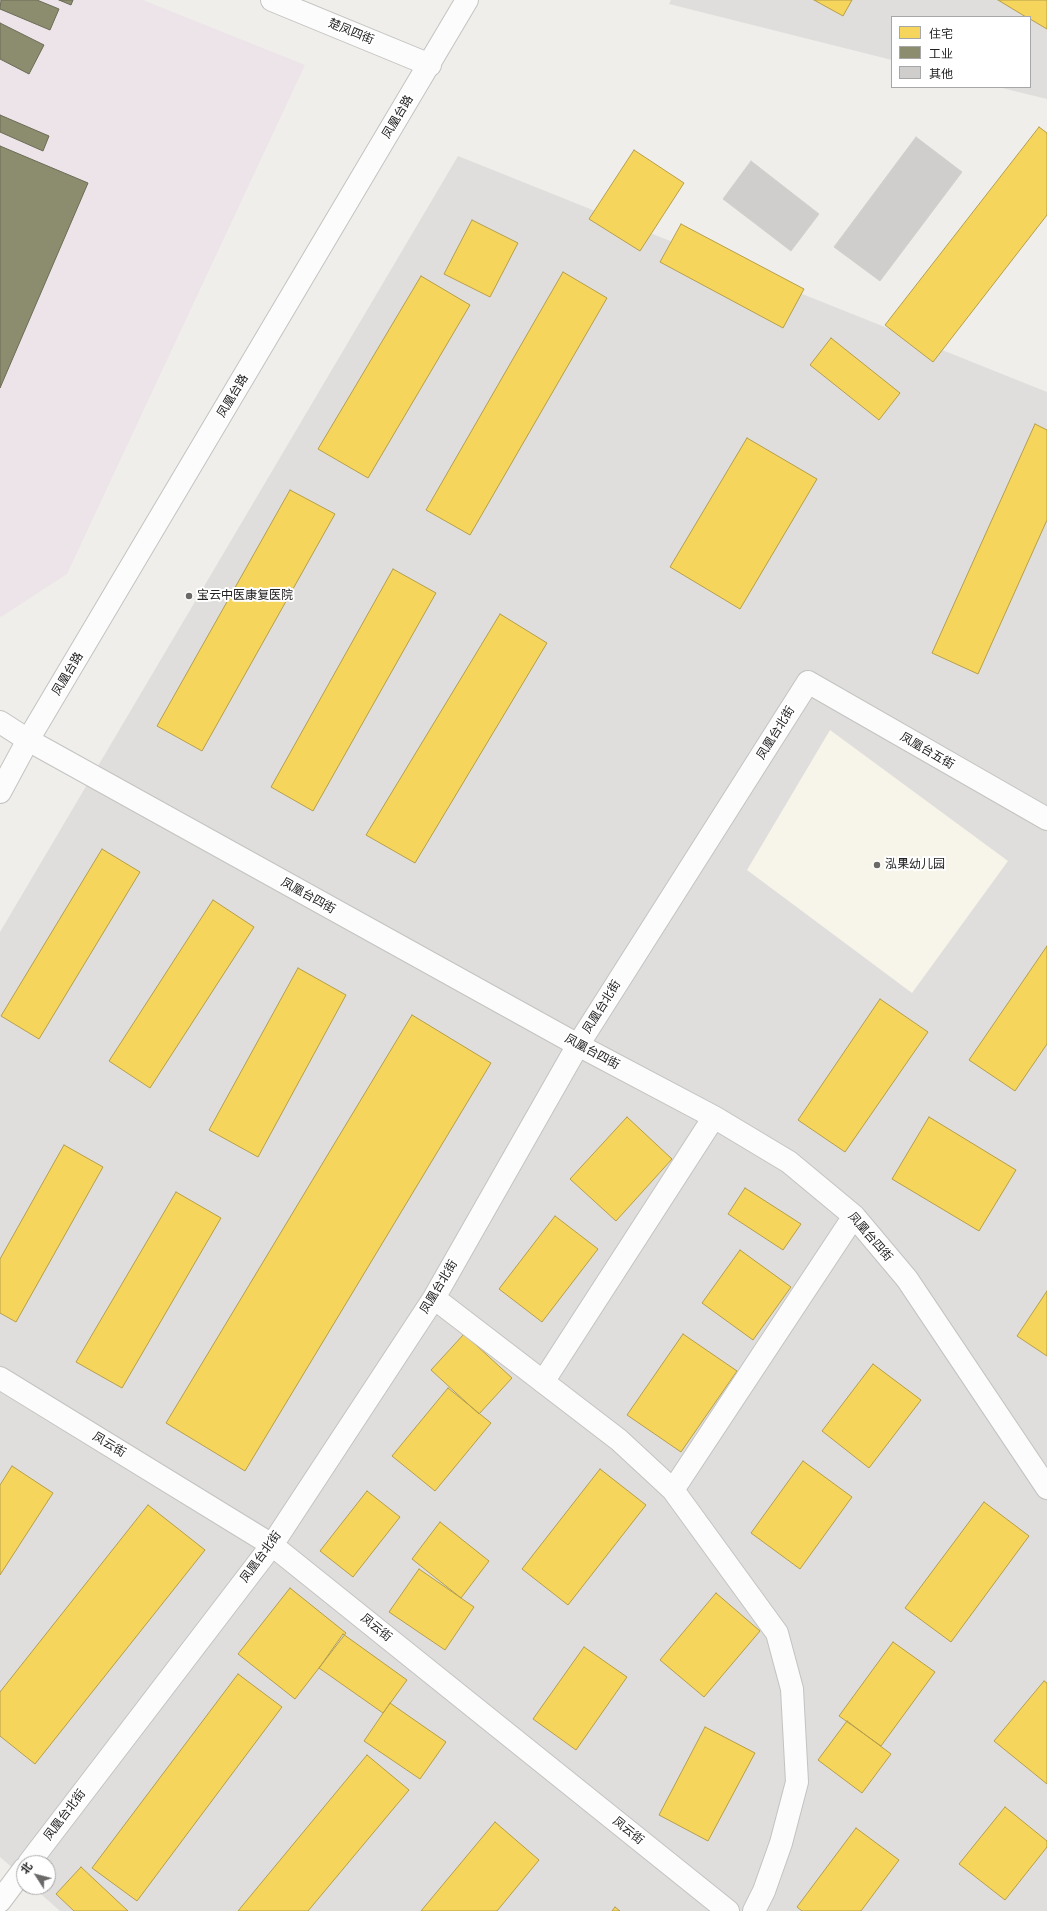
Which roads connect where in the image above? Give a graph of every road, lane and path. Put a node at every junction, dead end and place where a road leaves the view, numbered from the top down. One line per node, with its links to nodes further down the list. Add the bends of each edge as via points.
1 (272, 0): 3 (street, 楚凤四街)
2 (467, 0): 3 (street, 凤凰台路)
3 (430, 64): 6 (street, 凤凰台路)
4 (808, 682): 8 (street, 凤凰台五街); 9 (street, 凤凰台北街)
5 (0, 722): 6 (street, 凤凰台四街)
6 (28, 740): 7 (street, 凤凰台路); 9 (street, 凤凰台四街)
7 (0, 792)
8 (1047, 819)
9 (578, 1045): 10 (street, 凤凰台四街); 12 (street, 凤凰台北街)
10 (714, 1117): 11 (street, 凤凰台四街, via 789,1162); 14 (street)
11 (854, 1216): 15 (street, 凤凰台四街, via 907,1279); 16 (street)
12 (434, 1298): 14 (street); 17 (street, 凤凰台北街)
13 (0, 1378): 17 (street, 凤云街)
14 (543, 1382): 16 (street, via 619,1440)
15 (1047, 1488)
16 (673, 1490): 22 (street, via 777,1633 792,1689 797,1782 781,1843)
17 (272, 1544): 18 (street, 凤凰台北街); 21 (street, 凤云街)
18 (35, 1855)
19 (16, 1880): 20 (street)
20 (0, 1901)
21 (728, 1911)
22 (754, 1911)

